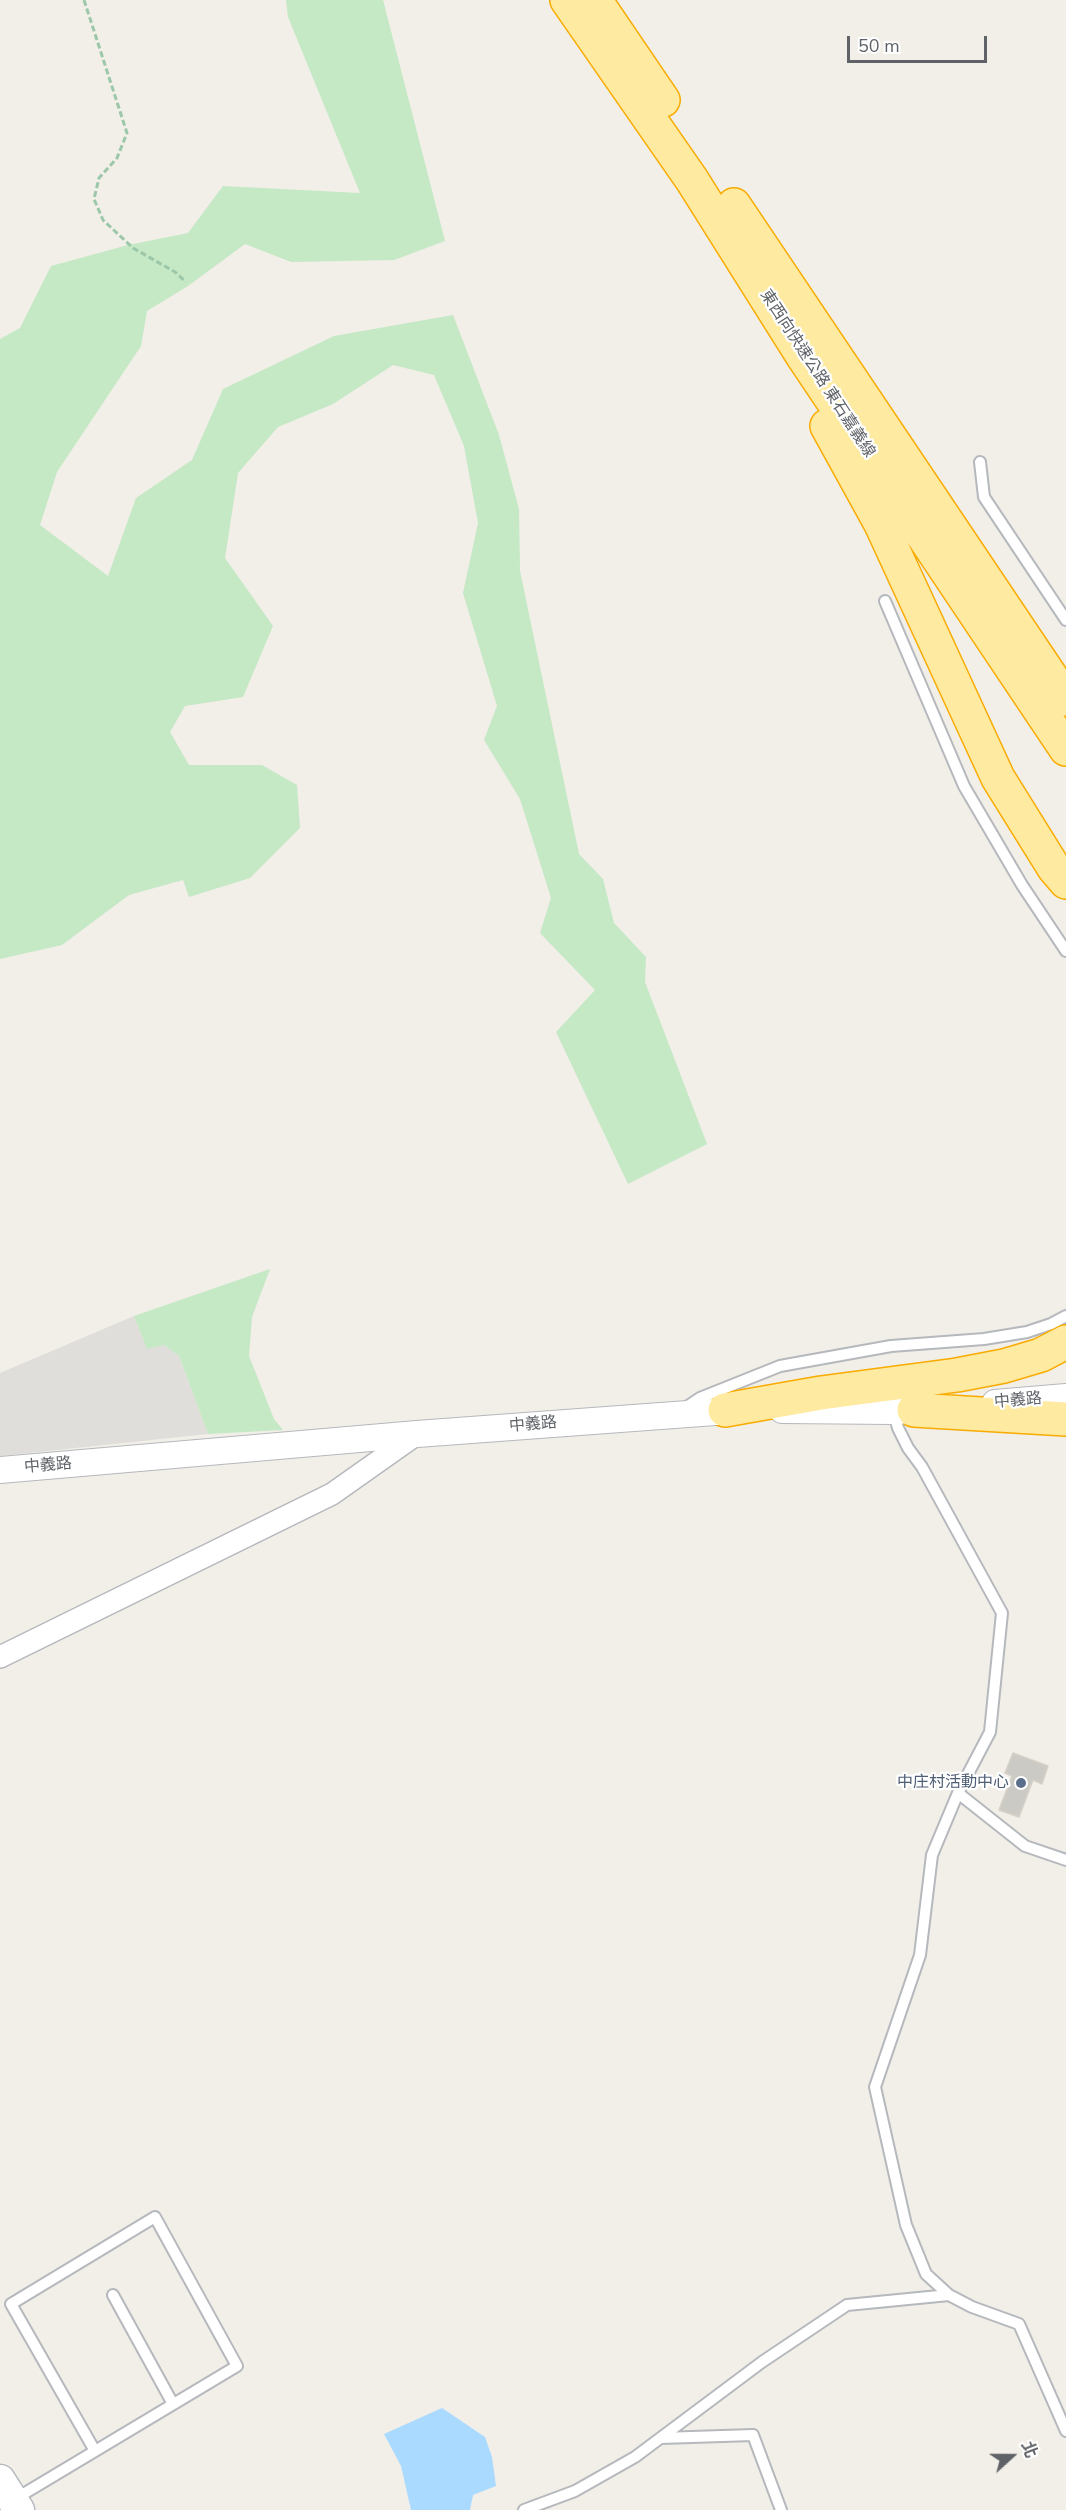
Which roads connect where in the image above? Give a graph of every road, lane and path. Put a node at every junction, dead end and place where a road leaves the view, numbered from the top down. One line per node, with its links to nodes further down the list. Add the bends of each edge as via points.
1 (84, 0): 5 (path, via 127,133 117,158 99,178 94,199 103,220 133,248)
2 (567, 0): 4 (highway, 東西向快速公路 東石嘉義線)
3 (595, 0): 6 (highway, 東西向快速公路 東石嘉義線)
4 (692, 180): 12 (highway, 東西向快速公路 東石嘉義線, via 802,355); 13 (highway, via 881,524 998,778)
5 (186, 282)
6 (825, 340): 10 (highway); 11 (highway, 東西向快速公路 東石嘉義線)
7 (980, 462): 9 (lane, via 984,497)
8 (885, 601): 14 (lane, via 964,786)
9 (1066, 620)
10 (1066, 664)
11 (1066, 699)
12 (1066, 749)
13 (1062, 880)
14 (1066, 951)
15 (1066, 1316): 20 (lane, via 1027,1332 891,1346 780,1366 700,1398)
16 (1066, 1342): 18 (highway, via 1041,1355 957,1375)
17 (1066, 1397): 18 (street, 中義路)
18 (895, 1400): 19 (highway); 21 (highway); 25 (lane, via 908,1448 1002,1612 990,1732)
19 (725, 1410): 20 (street, 中義路)
20 (674, 1416): 22 (street, 中義路)
21 (1066, 1419)
22 (417, 1434): 23 (street, 中義路); 24 (street, via 332,1494)
23 (0, 1470)
24 (0, 1657)
25 (958, 1792): 26 (lane, via 1025,1846); 28 (lane, via 932,1855 920,1955 875,2087 906,2225 926,2274)
26 (1066, 1860)
27 (113, 2295): 29 (lane)
28 (949, 2295): 30 (lane, via 1019,2324); 31 (lane, via 847,2305 762,2362)
29 (173, 2404): 32 (lane); 32 (lane, via 237,2366 154,2217 10,2304)
30 (1066, 2431)
31 (661, 2438): 34 (lane, via 575,2491); 35 (lane, via 753,2435)
32 (95, 2451): 33 (lane)
33 (11, 2497)
34 (524, 2510)
35 (781, 2510)

